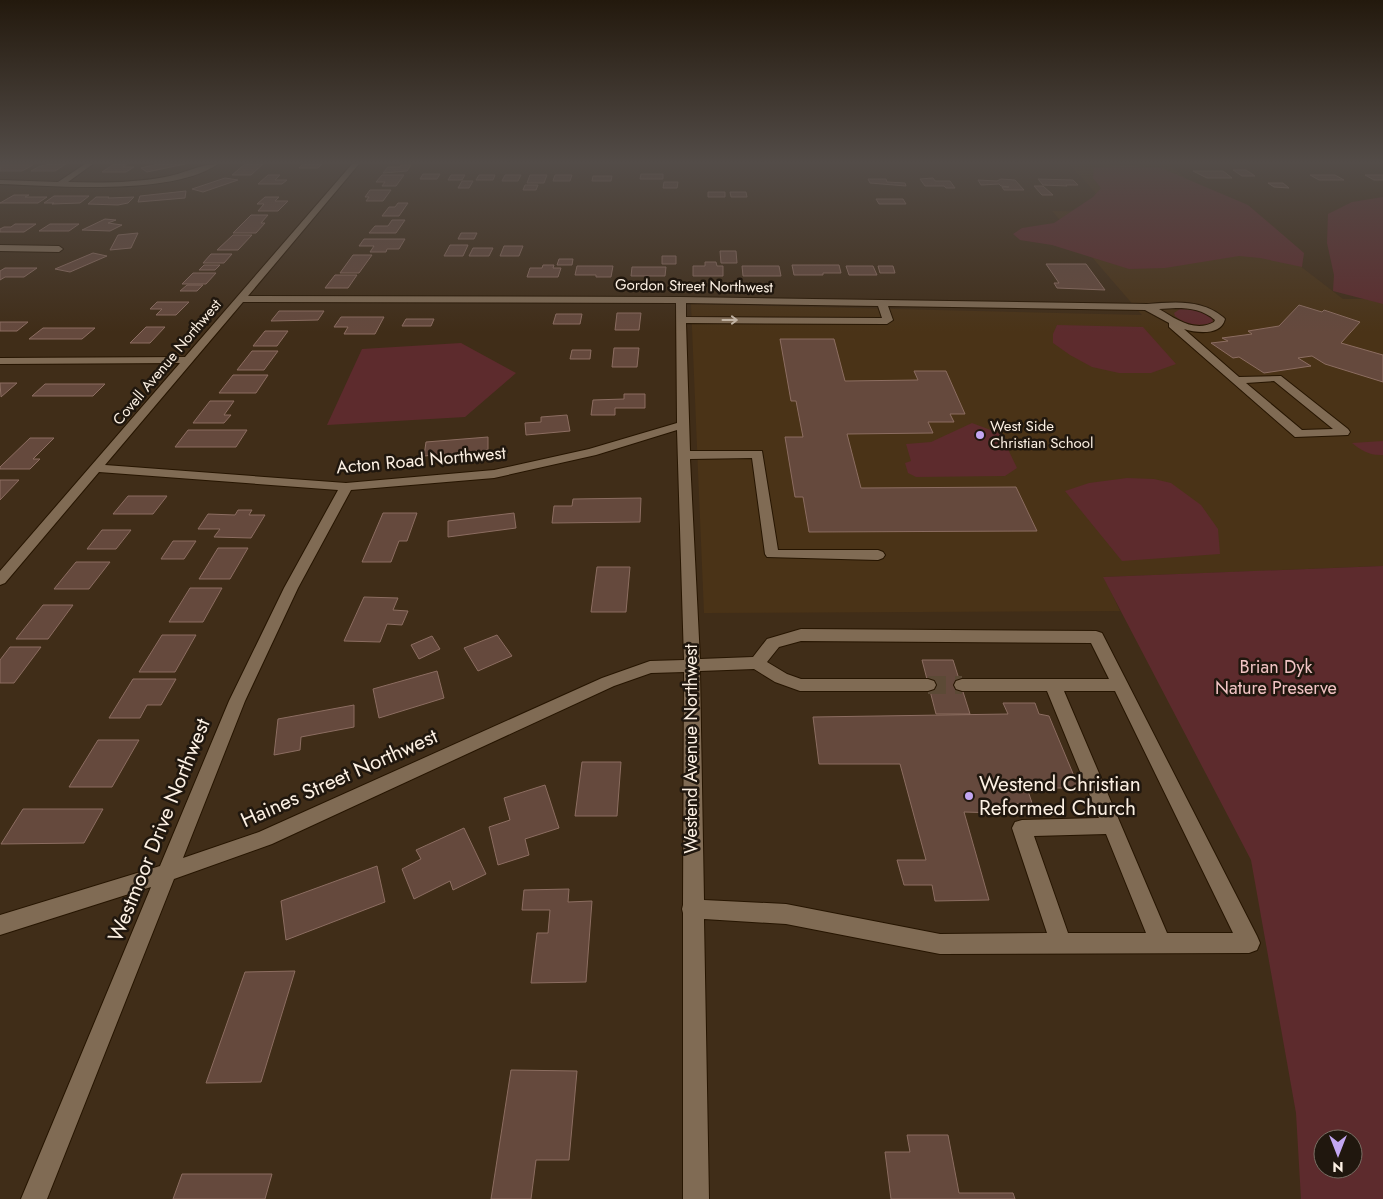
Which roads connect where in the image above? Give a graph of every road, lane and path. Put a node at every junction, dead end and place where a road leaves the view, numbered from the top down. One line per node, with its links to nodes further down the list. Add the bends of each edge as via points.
1 (308, 220): 4 (street, Covell Avenue Northwest)
2 (0, 248): 3 (street)
3 (59, 249)
4 (240, 299): 5 (street, Gordon Street Northwest); 10 (street, Covell Avenue Northwest)
5 (681, 300): 6 (street, Gordon Street Northwest); 9 (street, Westend Avenue Northwest)
6 (882, 303): 7 (street, Gordon Street Northwest); 9 (street, one-way to 6, via 887,321)
7 (1147, 307): 8 (street); 8 (street, Gordon Street Northwest, via 1190,305 1210,312 1220,320 1216,326 1206,329 1180,325)
8 (1165, 318): 12 (street)
9 (681, 320): 13 (street, Westend Avenue Northwest)
10 (188, 360): 11 (street); 17 (street, Covell Avenue Northwest)
11 (0, 361)
12 (1237, 380): 12 (street, via 1300,434 1344,432 1277,378)
13 (683, 425): 16 (street, Westend Avenue Northwest); 18 (street, Acton Road Northwest, via 592,452 494,474)
14 (756, 439): 15 (street)
15 (758, 454): 16 (street); 19 (street, via 772,554)
16 (684, 455): 22 (street, Westend Avenue Northwest)
17 (97, 468): 18 (street, Acton Road Northwest); 20 (street, Covell Avenue Northwest)
18 (346, 487): 28 (street, Westmoor Drive Northwest, via 291,588 237,701)
19 (878, 555)
20 (0, 580)
21 (757, 663): 22 (street, Haines Street Northwest); 23 (street, via 800,685); 26 (street, via 773,643 801,635 1096,637)
22 (692, 664): 28 (street, Haines Street Northwest, via 650,667 608,682 265,838); 29 (street, Westend Avenue Northwest)
23 (928, 685)
24 (962, 685): 25 (street)
25 (1053, 685): 26 (street); 27 (street)
26 (1120, 685): 32 (street, via 1249,943)
27 (1111, 826): 31 (street, via 1022,828); 32 (street)
28 (167, 874): 30 (street, Haines Street Northwest); 33 (street, Westmoor Drive Northwest)
29 (692, 909): 31 (street, via 786,914 940,944); 34 (street, Westend Avenue Northwest)
30 (0, 925)
31 (1061, 943): 32 (street)
32 (1160, 943)
33 (34, 1199)
34 (696, 1199)

